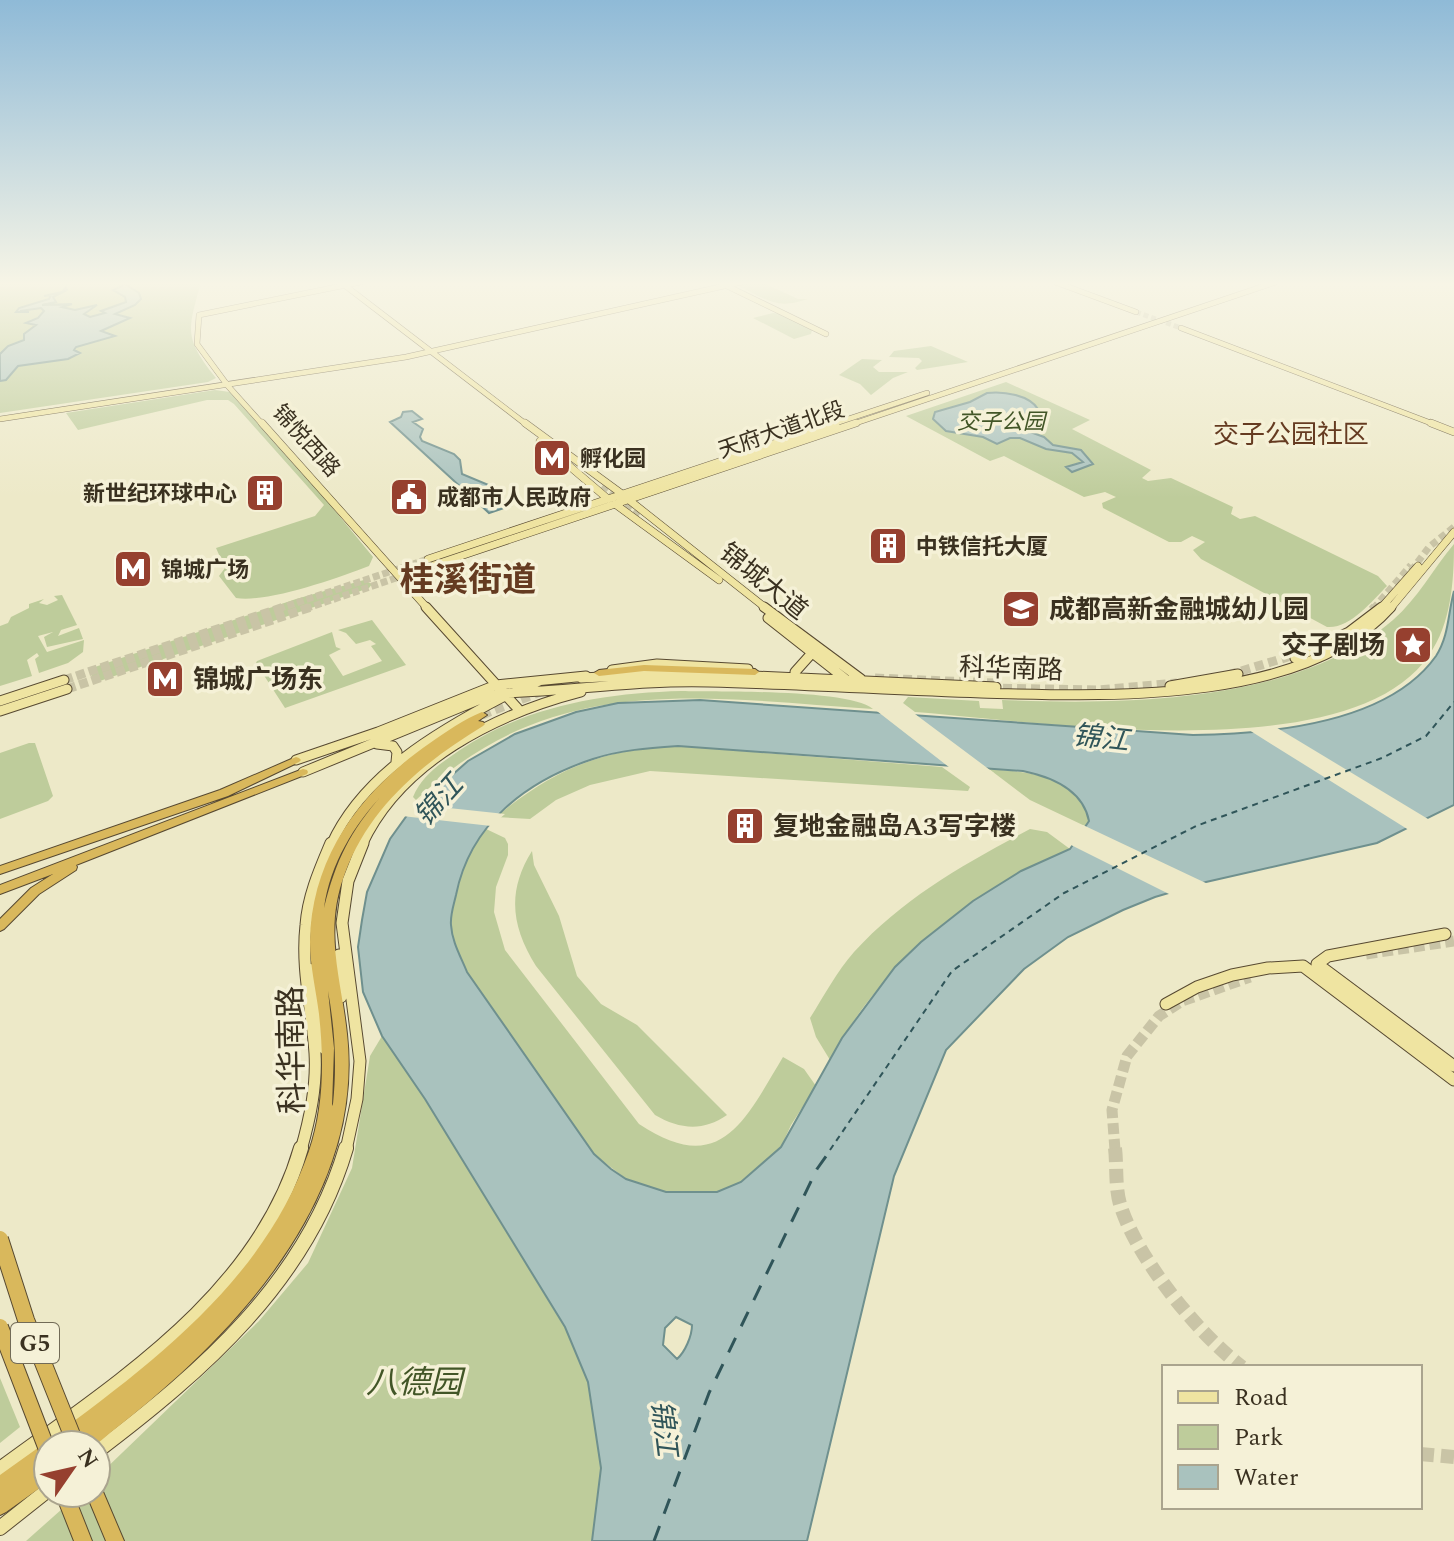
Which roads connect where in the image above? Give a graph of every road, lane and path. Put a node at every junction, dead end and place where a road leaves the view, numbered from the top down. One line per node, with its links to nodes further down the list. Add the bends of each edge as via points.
1 (205, 354): 7 (main road, 锦悦西路)
2 (410, 354): 7 (main road)
3 (431, 354): 10 (main road, 锦城大道)
4 (1048, 354): 12 (main road, 天府大道北段)
5 (1059, 354): 12 (main road, 天府大道北段)
6 (1253, 354): 9 (main road)
7 (230, 384): 8 (main road); 29 (main road, 锦悦西路)
8 (0, 418)
9 (1454, 430)
10 (547, 444): 11 (main road); 12 (main road, 锦城大道); 13 (main road, 锦城大道)
11 (601, 486)
12 (626, 497): 13 (main road, 天府大道北段); 19 (main road, 锦城大道)
13 (612, 502): 17 (main road, 天府大道北段); 18 (main road, 天府大道北段); 19 (main road, 锦城大道, via 684,557)
14 (638, 515): 19 (main road)
15 (1454, 524): 28 (main road, 科华南路, via 1369,620 1320,648 1249,672 1107,691)
16 (1454, 532): 28 (main road, 科华南路, via 1378,621 1328,651 1225,684 1121,696)
17 (428, 559)
18 (434, 565)
19 (716, 574): 20 (main road, 锦城大道); 28 (main road, 锦城大道)
20 (812, 653): 22 (main road); 26 (main road, 锦城大道)
21 (755, 672): 23 (highway, via 644,668)
22 (795, 672): 23 (main road, via 657,664); 25 (main road)
23 (599, 673): 24 (main road)
24 (581, 678): 25 (main road, 科华南路, via 648,672); 29 (main road)
25 (829, 679): 26 (main road, 科华南路)
26 (847, 680): 28 (main road, 科华南路)
27 (663, 681): 28 (main road, 科华南路); 29 (main road, 科华南路); 31 (main road, via 574,693)
28 (862, 686)
29 (504, 690): 31 (main road, 锦悦西路); 33 (main road); 34 (main road); 35 (main road)
30 (0, 701): 32 (main road, via 65,684)
31 (523, 709): 33 (main road)
32 (0, 711)
33 (488, 716): 36 (main road, via 445,727); 43 (main road, via 397,796 362,847); 47 (highway, 科华南路, via 398,781 346,857 329,910 328,945); 48 (highway, 科华南路, via 424,750 397,771 354,820 335,854 320,903 316,941)
34 (370, 745): 36 (main road, via 393,746); 37 (main road)
35 (296, 760): 38 (highway)
36 (396, 762): 42 (main road, via 336,832 315,875)
37 (303, 772): 39 (highway)
38 (224, 793): 40 (highway); 41 (highway)
39 (183, 819): 41 (highway); 44 (highway, via 73,866 35,891)
40 (2, 870)
41 (0, 888)
42 (308, 906): 48 (main road, via 310,971); 61 (main road, via 303,938 315,1056 313,1090 288,1187 265,1229 191,1319 119,1382)
43 (342, 920): 47 (main road, via 338,940); 59 (main road, via 359,1088 342,1162 322,1209 271,1291 228,1341)
44 (0, 926)
45 (1445, 934): 49 (main road, via 1328,956 1317,964)
46 (1166, 1004): 50 (main road, via 1223,980 1279,965 1303,966)
47 (343, 1048): 53 (highway, 科华南路, via 337,1116 308,1201 260,1278)
48 (327, 1053): 56 (highway, 科华南路, via 328,1090 316,1152 276,1235 248,1275 166,1361)
49 (1454, 1066)
50 (1454, 1080)
51 (0, 1239): 55 (highway, G5, bridge, via 26,1320)
52 (0, 1327): 54 (highway, G5, bridge)
53 (170, 1374): 57 (highway, 科华南路); 58 (main road)
54 (39, 1429)
55 (72, 1429)
56 (77, 1429)
57 (100, 1429)
58 (112, 1436)
59 (112, 1439)
60 (32, 1463): 63 (highway)
61 (0, 1469)
62 (32, 1483): 65 (highway)
63 (0, 1486)
64 (32, 1503): 68 (main road)
65 (0, 1506)
66 (70, 1509): 69 (highway)
67 (102, 1509): 70 (highway)
68 (0, 1528)
69 (83, 1541)
70 (115, 1541)

